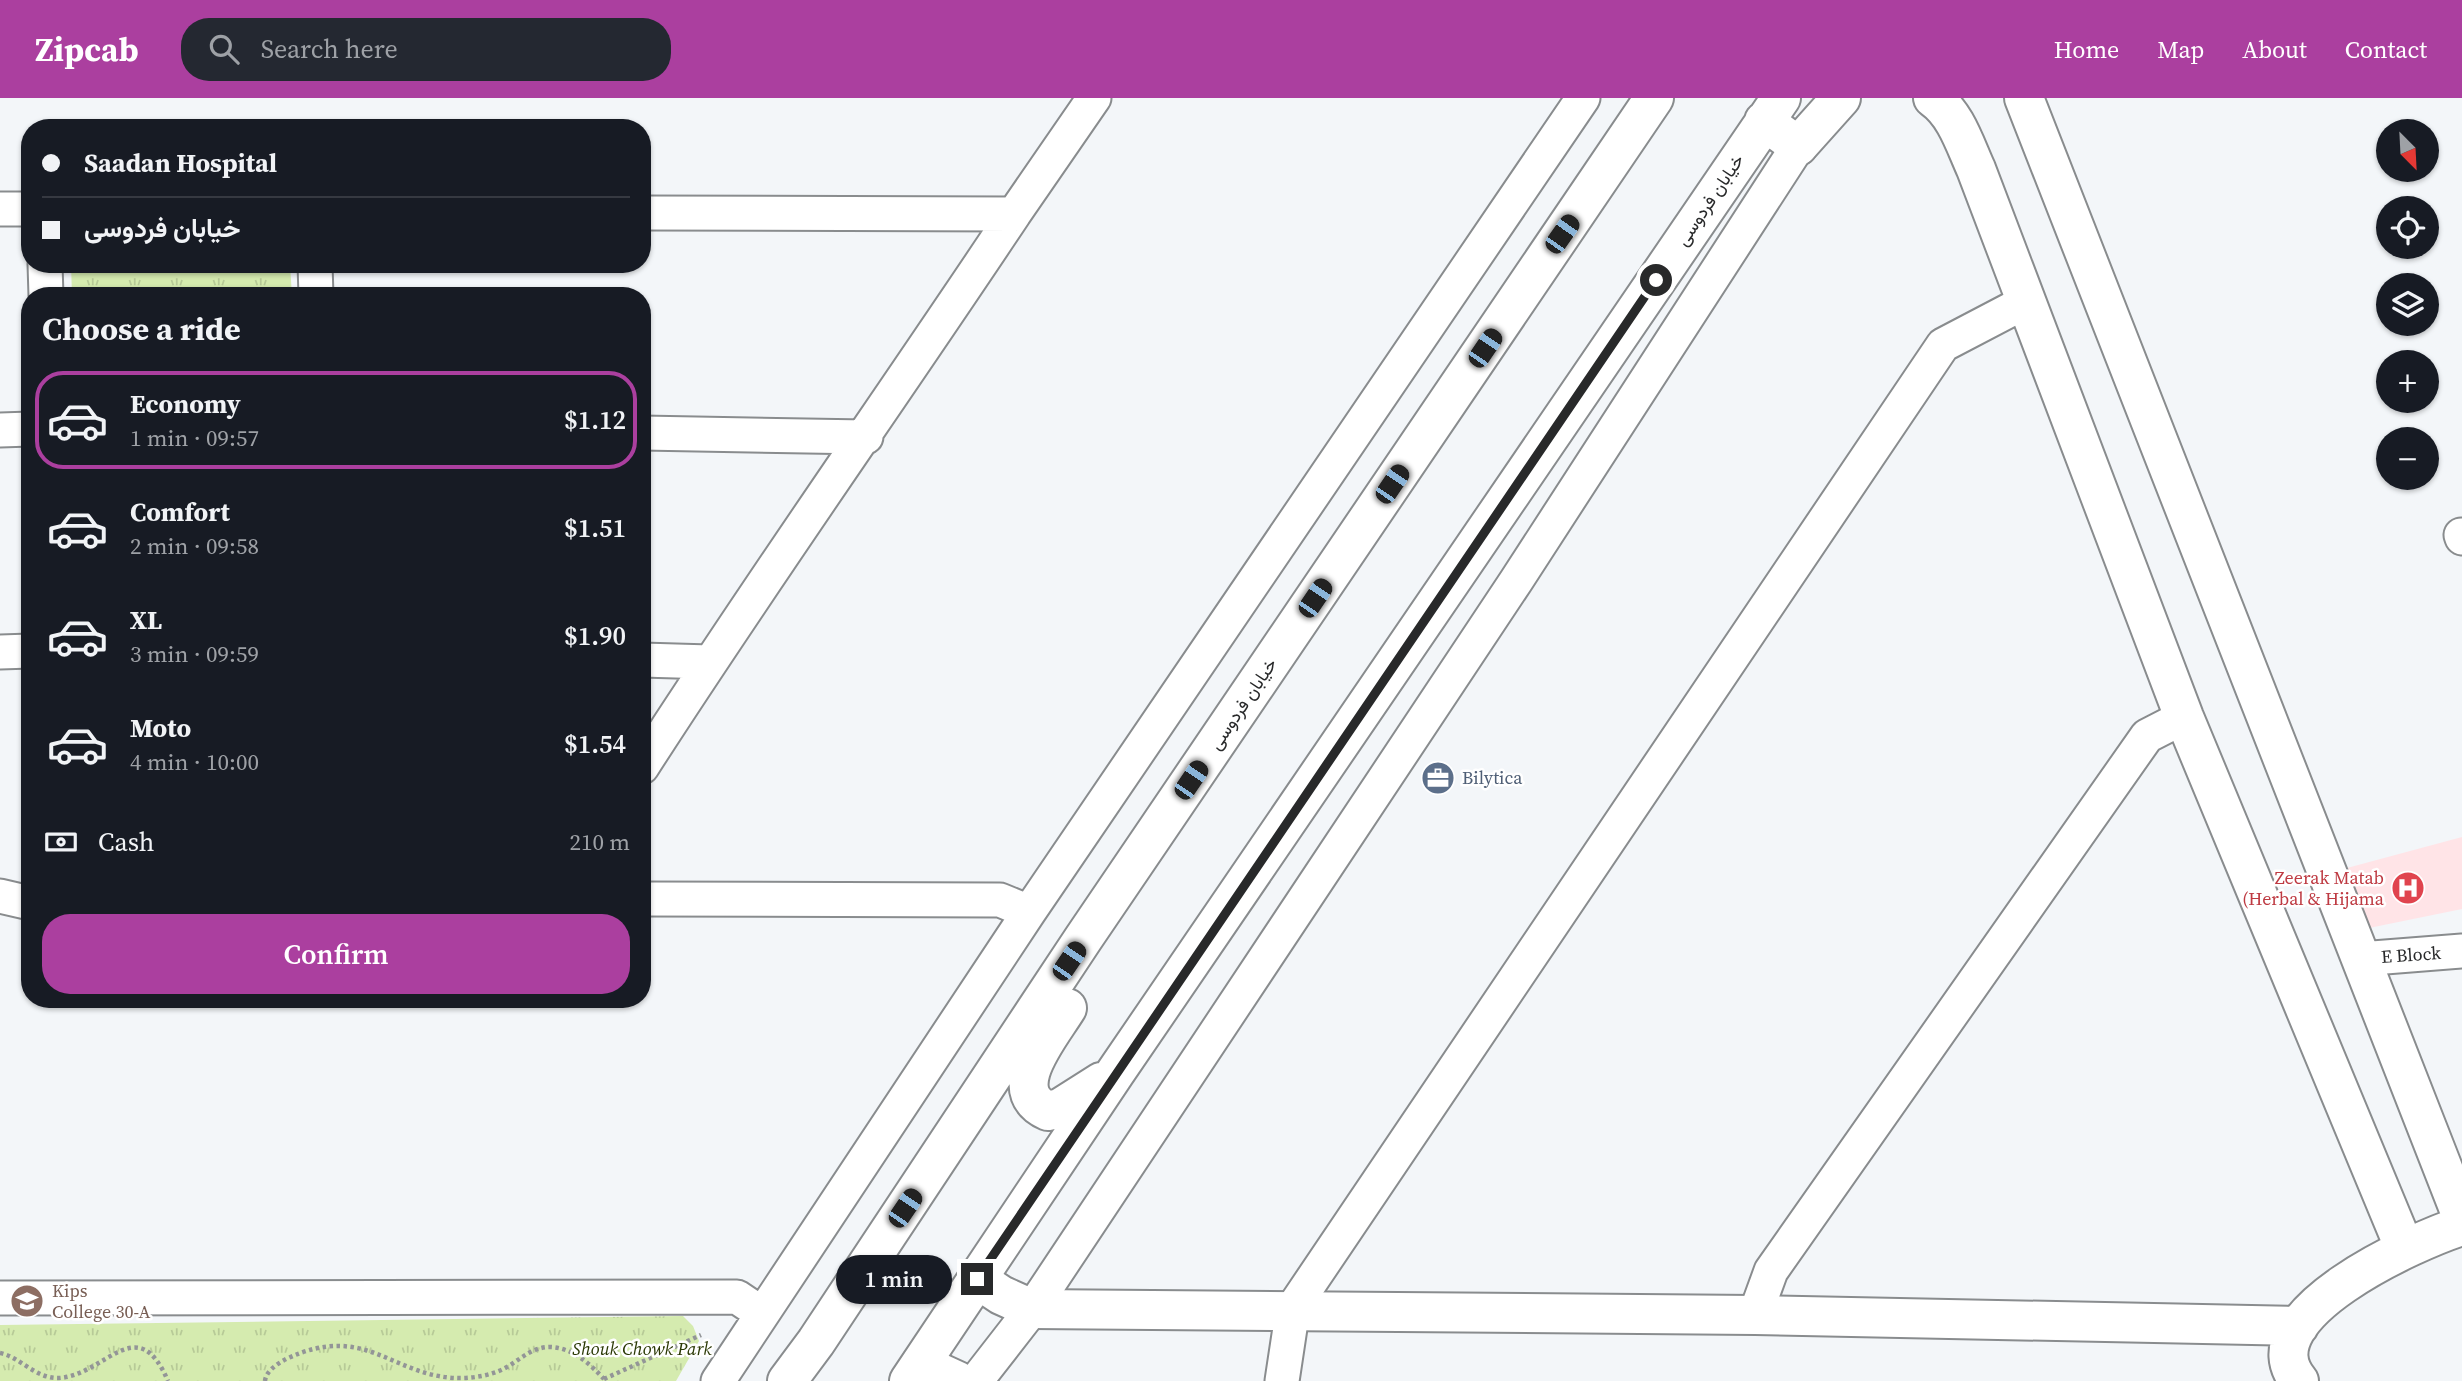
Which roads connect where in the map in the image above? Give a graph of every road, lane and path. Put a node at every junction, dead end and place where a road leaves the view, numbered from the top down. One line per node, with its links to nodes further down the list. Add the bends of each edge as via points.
1 (1094, 98): 12 (street)
2 (1583, 98): 27 (street)
3 (1654, 98): 28 (street, خیابان فردوسی)
4 (1841, 98): 8 (street)
5 (1933, 98): 13 (street, via 1958,128)
6 (2024, 98): 30 (street)
7 (1772, 110): 8 (street); 31 (street, خیابان فردوسی)
8 (1798, 146): 38 (street, via 1516,581)
9 (0, 209): 10 (street)
10 (21, 209)
11 (651, 213): 12 (street)
12 (1014, 214): 17 (street)
13 (2026, 301): 22 (street); 37 (street, via 1943,345)
14 (21, 429): 15 (street)
15 (0, 430)
16 (651, 433): 17 (street)
17 (866, 437): 21 (street)
18 (21, 651): 19 (street)
19 (0, 652)
20 (651, 660): 21 (street)
21 (710, 662): 23 (street)
22 (2184, 717): 34 (street); 40 (street, via 2147,736 1771,1271)
23 (651, 753)
24 (0, 896): 26 (street)
25 (651, 899): 27 (street, via 1000,900)
26 (21, 901)
27 (1029, 912): 39 (street)
28 (1083, 939): 31 (street, via 1085,976 1029,1075 1027,1090 1031,1100 1048,1111); 48 (street, خیابان فردوسی)
29 (2462, 951): 30 (street, E Block)
30 (2360, 959): 32 (street)
31 (1115, 1073): 35 (street, خیابان فردوسی)
32 (2462, 1217)
33 (2462, 1226): 34 (street)
34 (2404, 1247): 41 (street, via 2354,1276)
35 (977, 1279): 38 (street); 43 (street, خیابان فردوسی)
36 (0, 1298): 39 (street, via 737,1297)
37 (1293, 1308): 38 (street); 40 (street); 51 (street)
38 (1032, 1309): 50 (street)
39 (761, 1313): 44 (path, via 697,1336); 47 (street)
40 (1755, 1315): 41 (street)
41 (2299, 1326): 52 (street, via 2290,1343 2290,1361)
42 (0, 1353): 45 (path, via 56,1378 137,1346 152,1352)
43 (915, 1373): 49 (street)
44 (604, 1380): 46 (path, via 582,1358 551,1347 538,1348 487,1375 466,1378 420,1372 379,1353 334,1346 313,1348 282,1361 268,1372)
45 (168, 1381)
46 (265, 1381)
47 (718, 1381)
48 (787, 1381)
49 (958, 1381)
50 (976, 1381)
51 (1282, 1381)
52 (2299, 1381)

